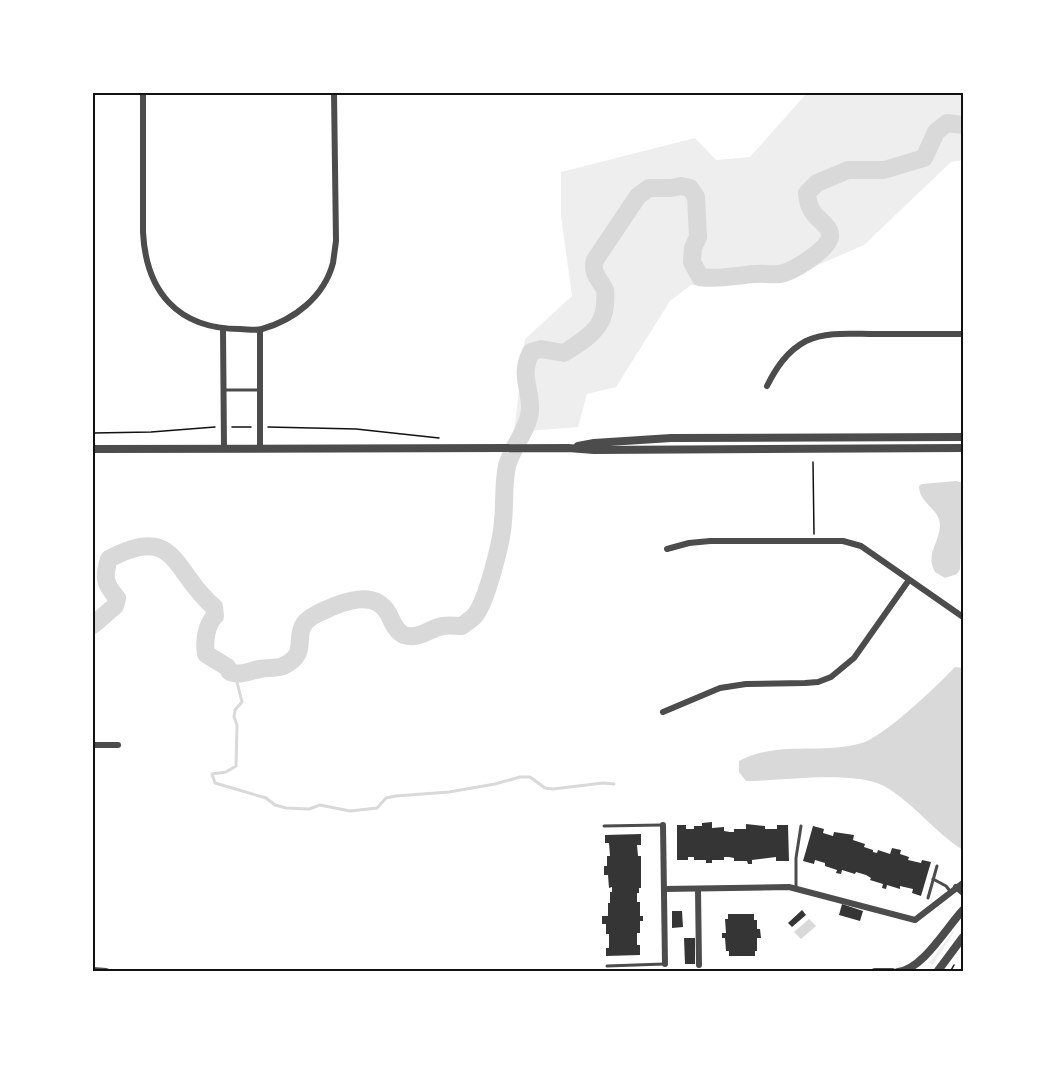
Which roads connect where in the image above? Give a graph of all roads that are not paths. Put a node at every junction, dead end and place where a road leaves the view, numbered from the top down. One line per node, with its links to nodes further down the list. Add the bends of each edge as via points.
1 (143, 93): 3 (street, via 143,232 150,274 159,291 183,315)
2 (334, 93): 4 (street, via 336,241 332,264 305,307 293,317)
3 (223, 329): 4 (street); 7 (street)
4 (260, 330): 8 (street)
5 (963, 333): 6 (street, via 817,337 791,351)
6 (767, 386)
7 (223, 390): 8 (lane); 13 (street)
8 (260, 390): 14 (street)
9 (963, 437): 10 (street, via 671,438)
10 (568, 448): 11 (street); 14 (street)
11 (963, 448)
12 (93, 449): 13 (street)
13 (224, 449): 14 (street)
14 (260, 449)
15 (667, 549): 16 (street, via 710,541 843,541 861,546)
16 (909, 580): 17 (street); 18 (street, via 854,658 831,677 805,684 720,688)
17 (963, 617)
18 (663, 712)
19 (118, 745): 20 (street)
20 (93, 746)
21 (663, 825): 22 (lane); 29 (street)
22 (604, 826)
23 (801, 826): 27 (lane)
24 (937, 866): 25 (lane)
25 (933, 879): 30 (lane); 32 (lane)
26 (963, 883): 30 (street)
27 (796, 887): 28 (street); 30 (street, via 910,920 920,917)
28 (698, 888): 29 (street); 36 (street)
29 (664, 889): 35 (street)
30 (953, 889): 31 (street)
31 (963, 893)
32 (928, 898)
33 (963, 910): 41 (street, via 920,961)
34 (963, 937): 42 (street)
35 (665, 964): 37 (lane)
36 (699, 965)
37 (607, 966)
38 (93, 971): 40 (street)
39 (879, 971): 41 (street)
40 (106, 972)
41 (896, 972)
42 (937, 972)

